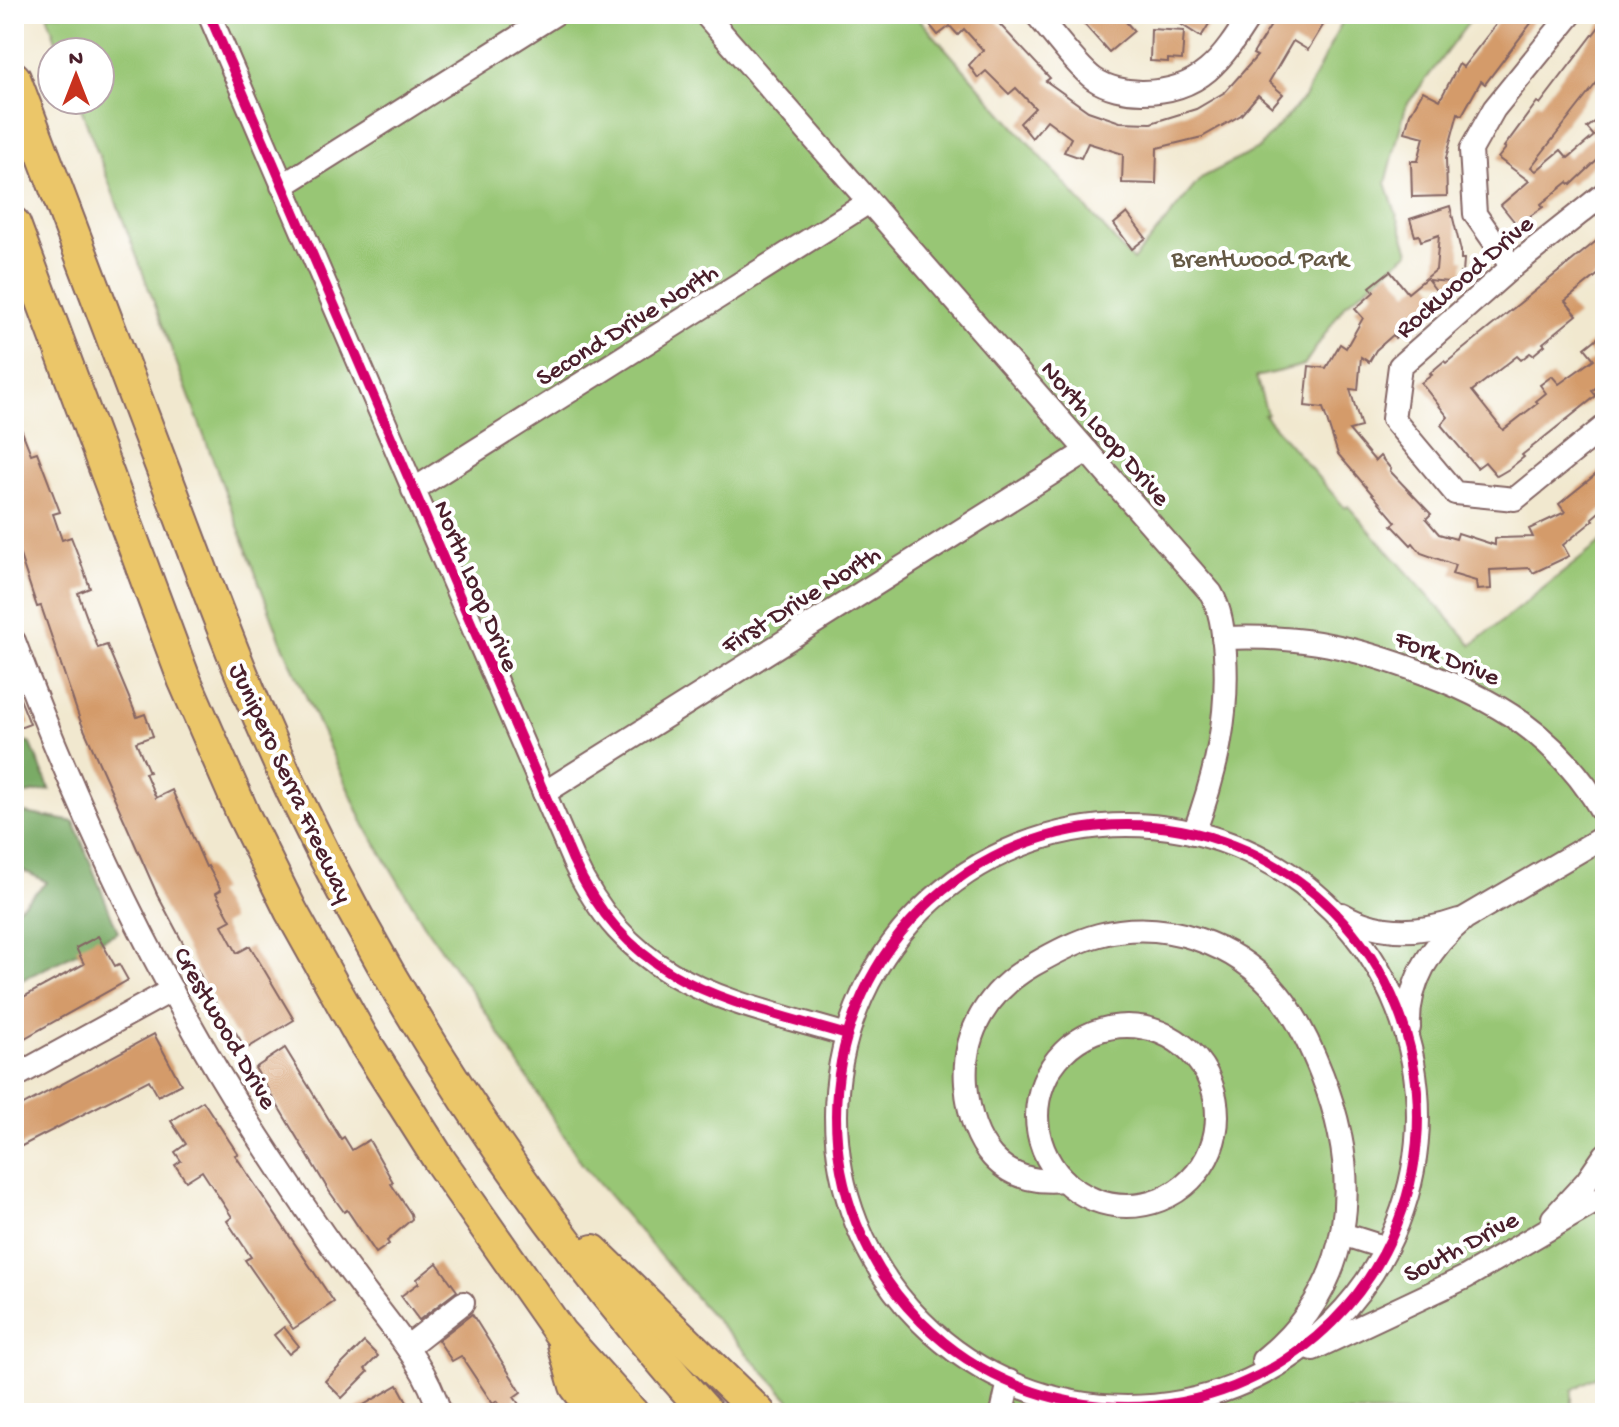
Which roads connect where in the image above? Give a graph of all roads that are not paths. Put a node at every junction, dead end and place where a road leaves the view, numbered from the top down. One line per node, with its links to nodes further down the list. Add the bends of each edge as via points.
1 (209, 14): 8 (street, North Loop Drive)
2 (555, 14): 8 (street)
3 (705, 14): 10 (street, North Loop Drive)
4 (1036, 14): 5 (street, via 1094,79 1127,92 1164,92 1199,79 1226,54)
5 (1251, 14)
6 (1571, 14): 12 (street, via 1494,109 1471,150 1475,214)
7 (14, 78): 29 (highway, Junipero Serra Freeway, via 278,759 398,990)
8 (282, 186): 15 (street, North Loop Drive)
9 (1605, 193): 12 (street, Rockwood Drive)
10 (869, 202): 14 (street, North Loop Drive); 15 (street, Second Drive North)
11 (14, 224): 36 (highway, via 180,668 274,878 387,1080)
12 (1512, 267): 13 (street, Rockwood Drive, via 1400,366 1393,419 1455,493 1515,499)
13 (1605, 426)
14 (1087, 451): 16 (street, North Loop Drive, via 1211,593); 18 (street, First Drive North)
15 (413, 490): 18 (street, North Loop Drive)
16 (1223, 638): 19 (street, Fork Drive, via 1285,637 1334,646 1479,695 1559,753); 20 (street, North Loop Drive, via 1221,740)
17 (14, 641): 24 (street, Crestwood Drive, via 86,817)
18 (544, 793): 25 (street, North Loop Drive, via 586,887 602,913 640,953 704,992)
19 (1605, 816)
20 (1194, 833): 22 (street, via 1257,855); 25 (street, via 1148,826 1096,827 1030,841 979,865 934,896 890,946 865,988)
21 (1605, 836): 23 (street)
22 (1324, 902): 23 (street, via 1383,930 1422,929); 26 (street, via 1376,964)
23 (1465, 918): 26 (street, via 1434,949 1415,982 1408,1019)
24 (172, 990): 27 (street); 37 (street, Crestwood Drive, via 305,1209)
25 (847, 1035): 39 (street, via 836,1087 836,1136 843,1182 866,1247 900,1298 931,1331 970,1361)
26 (1411, 1048): 33 (street, via 1417,1148 1404,1208)
27 (14, 1077)
28 (1605, 1155): 34 (street, via 1553,1218)
29 (519, 1179): 46 (highway, Junipero Serra Freeway, via 601,1288); 47 (highway)
30 (1064, 1180): 30 (street, via 1044,1151 1037,1117 1043,1084 1062,1054 1091,1034 1125,1026 1159,1032 1189,1051 1210,1081 1218,1114 1211,1149 1192,1179 1163,1199 1128,1206 1093,1200); 32 (street, via 1022,1178 986,1150 967,1094 967,1055 974,1029 1004,985 1061,949 1112,932 1172,932 1214,945 1242,961 1266,981 1297,1021 1325,1082 1340,1136 1346,1190)
31 (1605, 1196): 34 (street, South Drive)
32 (1342, 1234): 33 (street); 40 (street, via 1328,1279 1298,1327 1257,1365)
33 (1386, 1248): 38 (street, via 1334,1320 1291,1356)
34 (1495, 1261): 38 (street, South Drive)
35 (463, 1303): 37 (street)
36 (560, 1333): 44 (highway, via 576,1386); 45 (highway)
37 (407, 1347): 43 (street, Crestwood Drive)
38 (1251, 1379): 40 (street)
39 (1009, 1381): 41 (street); 48 (street)
40 (1208, 1395): 42 (street)
41 (1078, 1408): 42 (street)
42 (1150, 1409)
43 (440, 1413)
44 (596, 1413)
45 (632, 1413)
46 (707, 1413)
47 (759, 1413)
48 (1002, 1413)

